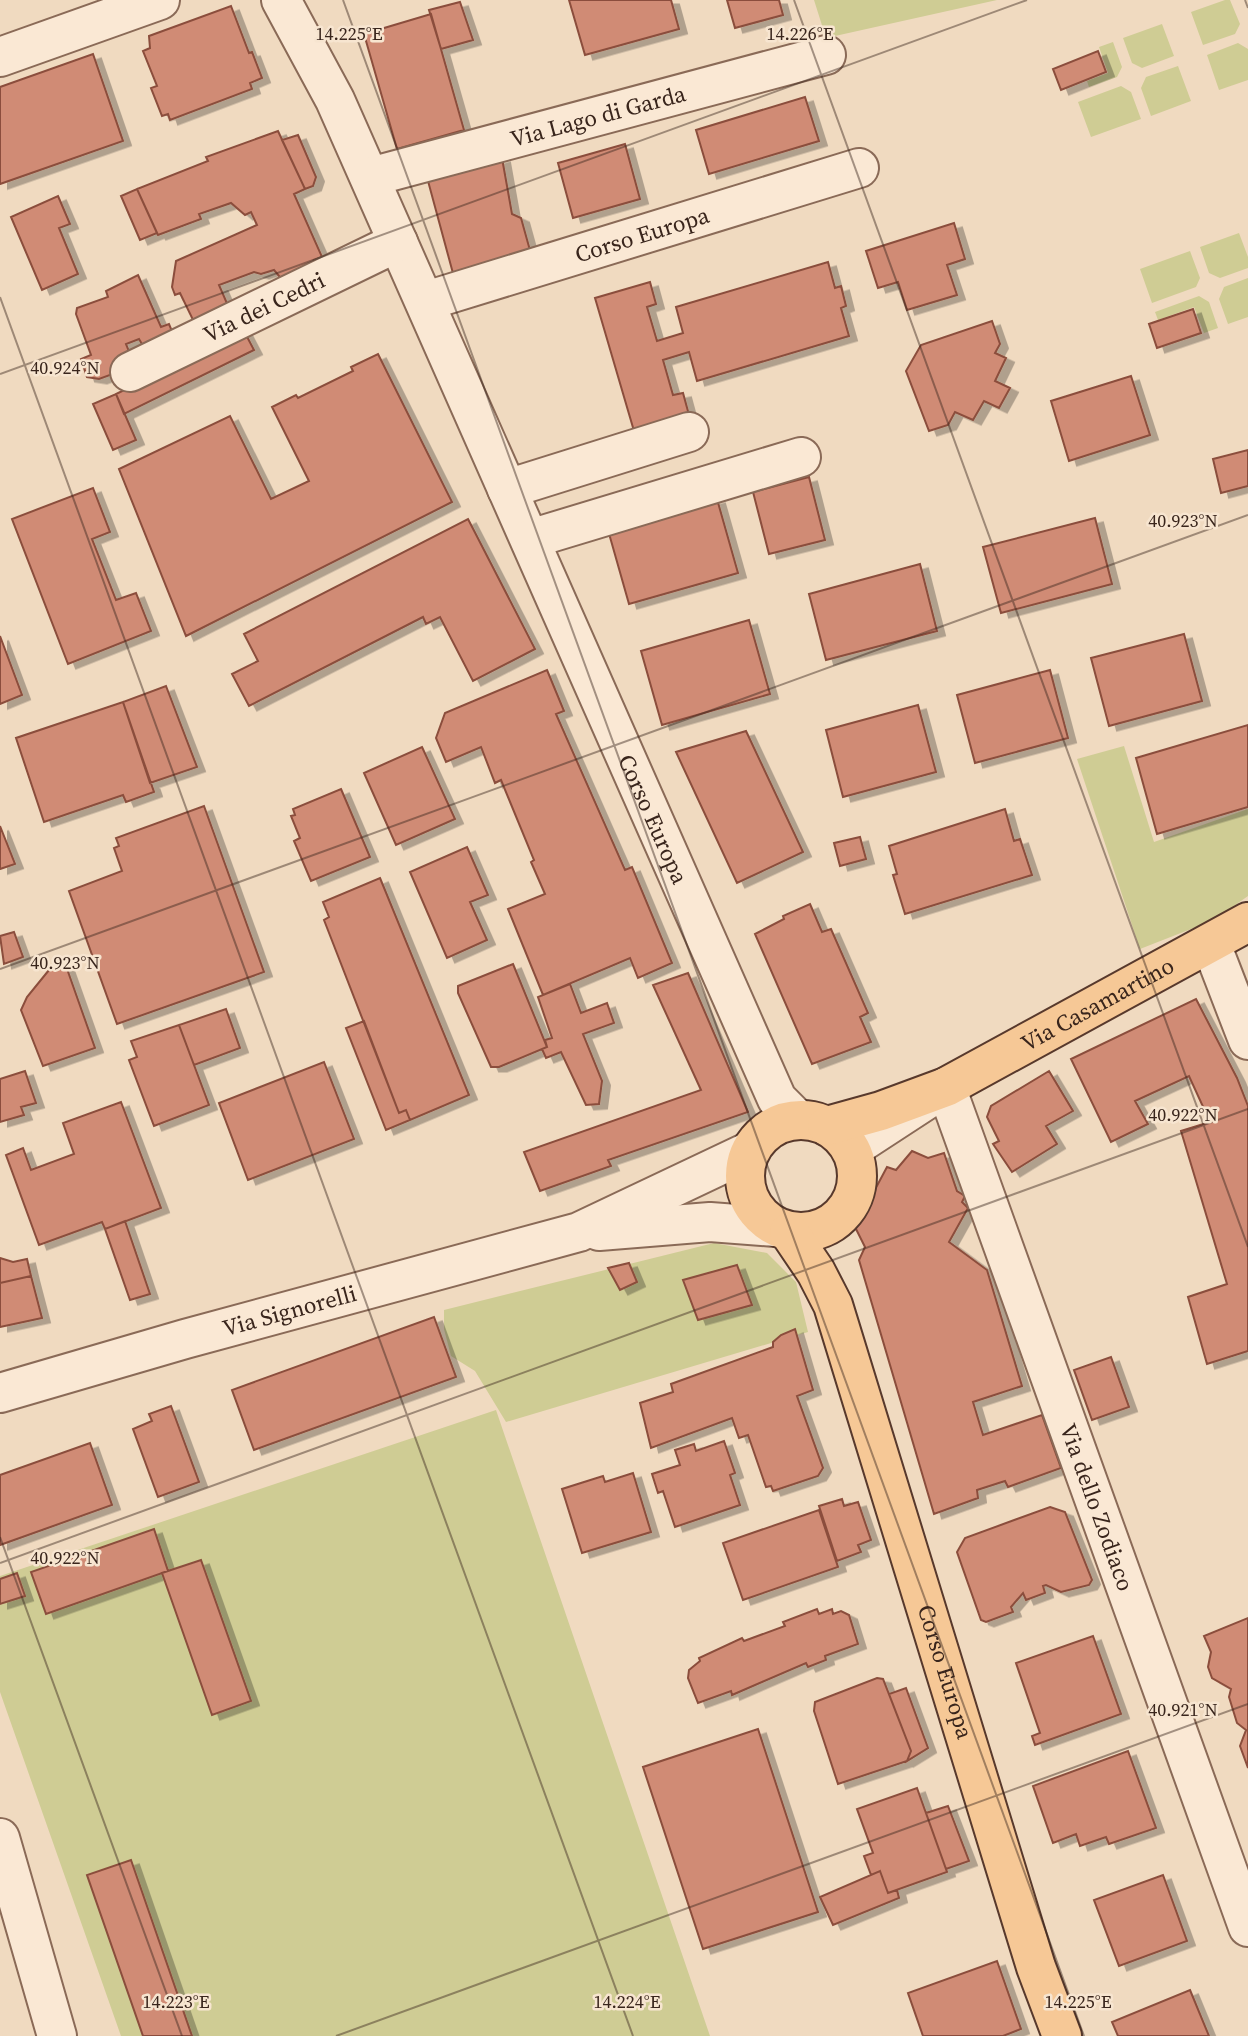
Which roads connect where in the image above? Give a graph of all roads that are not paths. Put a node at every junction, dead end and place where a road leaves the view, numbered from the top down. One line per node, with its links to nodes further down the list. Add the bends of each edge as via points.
1 (160, 0): 4 (street)
2 (281, 0): 6 (street, Corso Europa)
3 (826, 55): 6 (street, Via Lago di Garda)
4 (0, 57)
5 (859, 168): 8 (street, Corso Europa)
6 (370, 177): 7 (street, Corso Europa)
7 (398, 242): 8 (street, Corso Europa); 9 (street, Via dei Cedri)
8 (426, 301): 12 (street, Corso Europa)
9 (130, 372)
10 (691, 447): 12 (street)
11 (801, 457): 12 (street)
12 (519, 515): 17 (street, Corso Europa)
13 (1248, 922): 14 (main road, Via Casamartino)
14 (1211, 944): 15 (street); 16 (main road, Via Casamartino)
15 (1248, 1040)
16 (946, 1087): 17 (main road, Via Casamartino, via 881,1111); 24 (street, Via dello Zodiaco)
17 (796, 1129): 18 (main road, via 857,1165 856,1190 845,1212); 19 (main road, via 744,1172 747,1194 758,1213); 20 (street, Via Signorelli)
18 (832, 1224): 19 (main road, via 811,1233); 21 (main road, Corso Europa)
19 (782, 1230): 20 (street, Via Signorelli, via 710,1222); 21 (main road, Corso Europa, via 816,1272)
20 (579, 1232): 22 (street, Via Signorelli)
21 (833, 1305): 27 (main road, Corso Europa, via 1036,1968)
22 (0, 1393)
23 (0, 1838): 25 (street)
24 (1248, 1927)
25 (15, 1944): 26 (street)
26 (57, 2036)
27 (1062, 2036)

